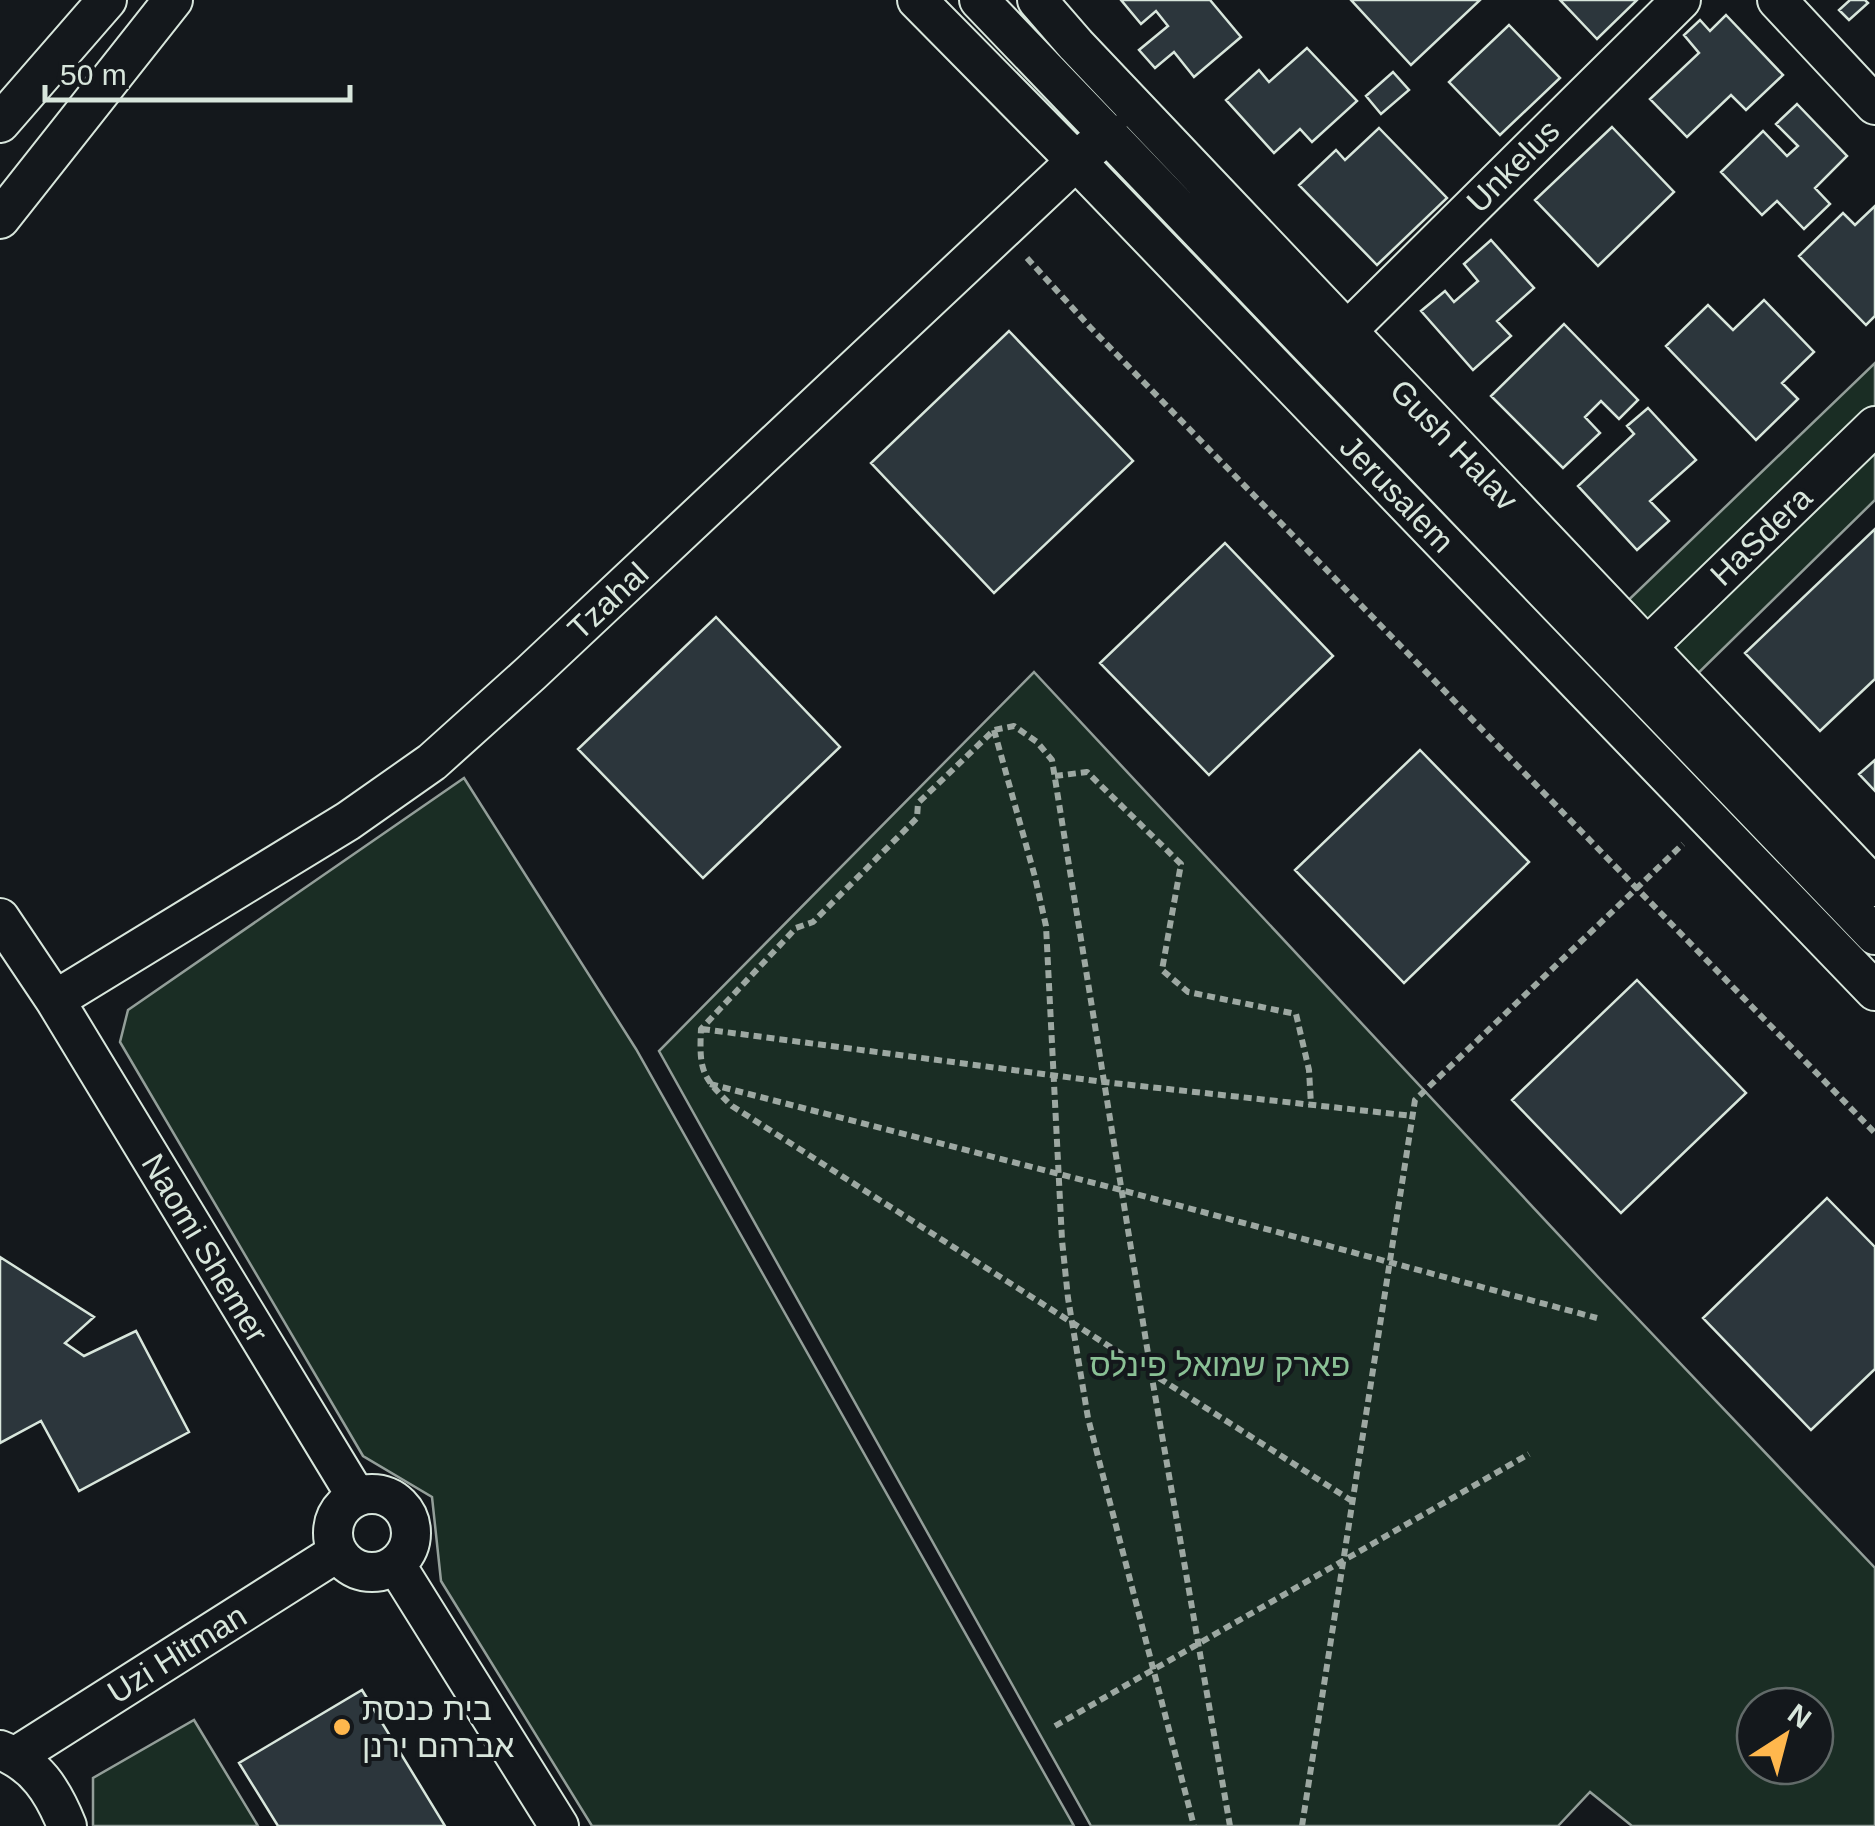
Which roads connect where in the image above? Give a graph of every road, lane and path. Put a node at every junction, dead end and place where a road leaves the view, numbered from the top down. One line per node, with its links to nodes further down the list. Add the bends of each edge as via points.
1 (107, 0): 9 (street)
2 (173, 0): 12 (street)
3 (917, 0): 11 (street, Jerusalem)
4 (979, 0): 10 (street, Jerusalem)
5 (1037, 0): 14 (street, Gush Halav)
6 (1681, 0): 14 (street, Unkelus)
7 (1777, 0): 8 (street)
8 (1875, 105)
9 (0, 123)
10 (1108, 133): 11 (street, Tzahal); 23 (street, Jerusalem)
11 (1076, 160): 13 (street, Tzahal); 19 (street, Jerusalem)
12 (0, 219)
13 (1001, 231): 21 (path); 25 (street, Tzahal, via 432,762 348,821)
14 (1346, 332): 16 (street, Gush Halav)
15 (1875, 426): 16 (street, HaSdera)
16 (1647, 646): 20 (street, Gush Halav)
17 (994, 730): 18 (path, via 1014,726 1037,742); 26 (path, via 918,803 917,818 813,922 796,928); 27 (path, via 1046,926)
18 (1055, 776): 28 (path); 30 (path, via 1087,772 1181,864 1162,970 1188,992 1296,1014)
19 (1709, 819): 21 (path); 24 (street, Jerusalem)
20 (1875, 887)
21 (1637, 888): 31 (path, via 1415,1100); 32 (path)
22 (0, 918): 25 (street, Naomi Shemer)
23 (1875, 935)
24 (1875, 991)
25 (54, 1000): 40 (street, Naomi Shemer)
26 (700, 1029): 27 (path); 29 (path, via 699,1061)
27 (1054, 1076): 28 (path); 33 (path)
28 (1104, 1082): 30 (path); 34 (path)
29 (709, 1084): 33 (path); 37 (path, via 732,1106)
30 (1310, 1105): 31 (path)
31 (1412, 1116): 35 (path)
32 (1875, 1133)
33 (1058, 1174): 34 (path); 37 (path)
34 (1122, 1190): 35 (path); 38 (path)
35 (1390, 1262): 36 (path); 41 (path)
36 (1597, 1318)
37 (1072, 1322): 38 (path); 46 (path, via 1088,1418)
38 (1151, 1372): 41 (path); 45 (path)
39 (1529, 1454): 43 (path)
40 (356, 1496): 42 (street, via 333,1526); 44 (street, via 380,1494 402,1506 412,1529)
41 (1352, 1501): 43 (path)
42 (338, 1552): 44 (street, via 370,1572); 48 (street, Uzi Hitman)
43 (1344, 1560): 45 (path); 53 (path)
44 (396, 1565): 50 (street)
45 (1198, 1644): 46 (path); 52 (path)
46 (1153, 1670): 47 (path); 51 (path)
47 (1055, 1726)
48 (8, 1753): 49 (street, via 38,1773)
49 (67, 1826)
50 (559, 1826)
51 (1194, 1826)
52 (1230, 1826)
53 (1302, 1826)

